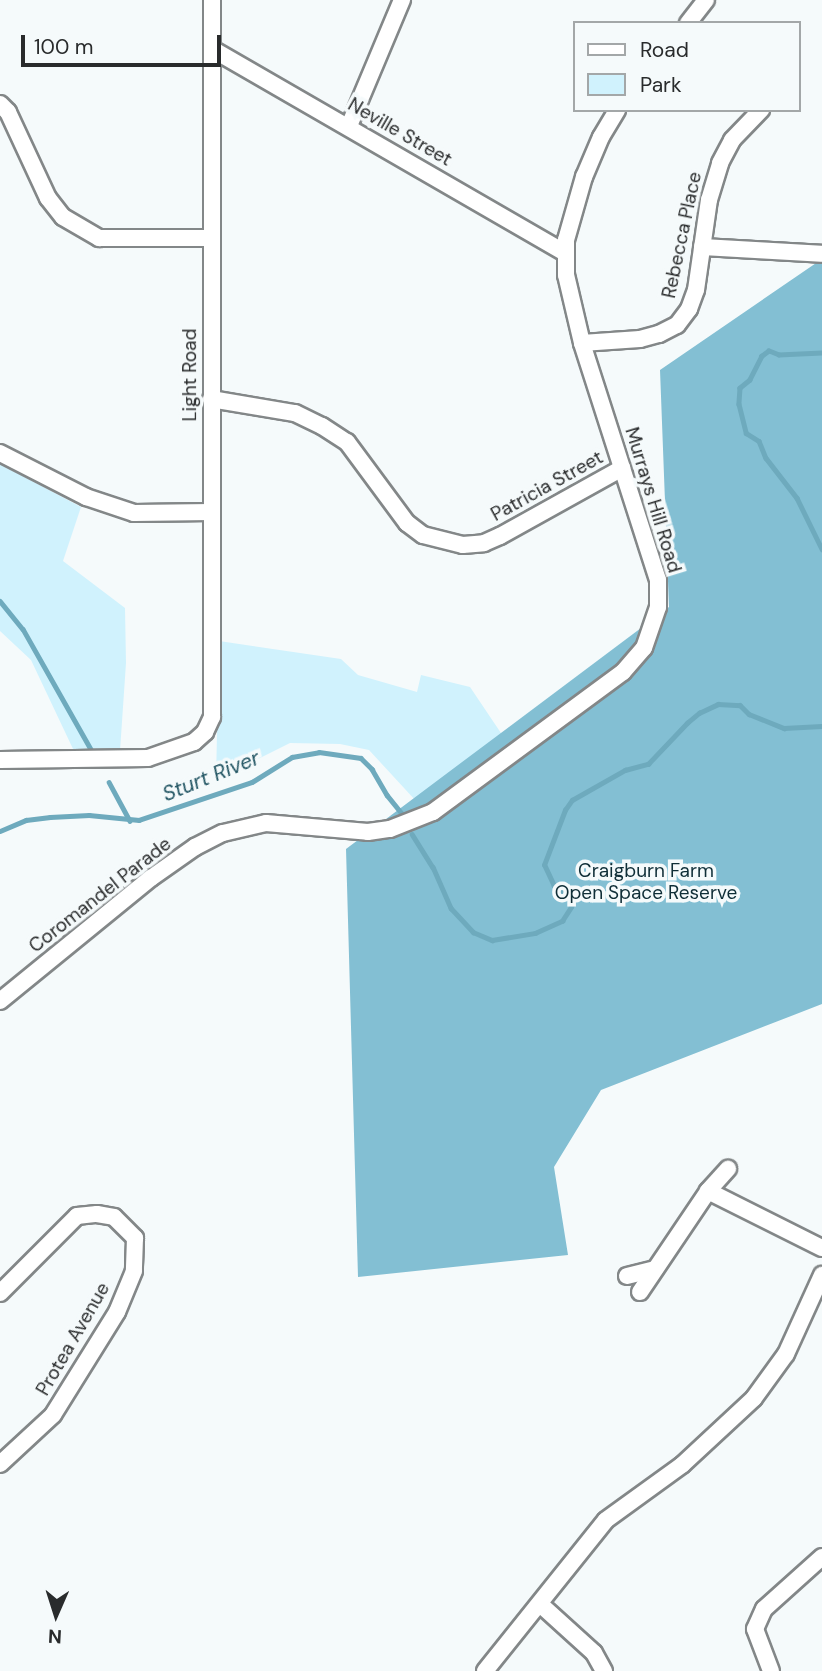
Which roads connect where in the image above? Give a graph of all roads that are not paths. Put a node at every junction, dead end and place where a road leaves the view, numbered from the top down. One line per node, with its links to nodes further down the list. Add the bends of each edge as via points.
1 (212, 0): 5 (street, Light Road)
2 (402, 0): 9 (street)
3 (706, 0): 4 (street)
4 (690, 21)
5 (212, 49): 9 (street, Neville Street); 10 (street, Light Road)
6 (0, 104): 10 (street, via 48,198 63,217 99,238)
7 (616, 112): 12 (street, Murrays Hill Road, via 584,177)
8 (759, 112): 11 (street, Rebecca Place, via 732,140 720,163)
9 (349, 126): 12 (street, Neville Street)
10 (211, 238): 15 (street, Light Road)
11 (702, 247): 13 (street); 14 (street, Rebecca Place, via 696,290 677,324 640,339)
12 (565, 253): 14 (street, Murrays Hill Road)
13 (822, 254)
14 (582, 344): 17 (street, Murrays Hill Road)
15 (211, 399): 17 (street, Patricia Street, via 295,413 322,426 347,442 407,523 423,535 463,545 500,536); 18 (street, Light Road)
16 (0, 453): 18 (street, via 86,497 134,513)
17 (622, 468): 20 (street, Murrays Hill Road, via 658,580 658,607 643,648 623,672 429,814)
18 (211, 512): 19 (street, Light Road, via 212,717 205,732 194,742 148,758)
19 (0, 760)
20 (397, 826): 21 (street, Coromandel Parade, via 368,832 267,823 223,833 151,878)
21 (0, 1001)
22 (728, 1169): 23 (street)
23 (708, 1191): 24 (street); 25 (street)
24 (822, 1248)
25 (655, 1269): 27 (street); 28 (street)
26 (822, 1275): 32 (street, via 786,1354 754,1398 682,1465 606,1520)
27 (627, 1276)
28 (640, 1292)
29 (0, 1293): 30 (street, Protea Avenue, via 77,1216 114,1217 135,1238 135,1271 117,1312 53,1415)
30 (0, 1464)
31 (822, 1557): 35 (street, via 764,1609 755,1629)
32 (540, 1604): 33 (street); 34 (street, via 594,1653)
33 (485, 1671)
34 (604, 1671)
35 (771, 1671)

